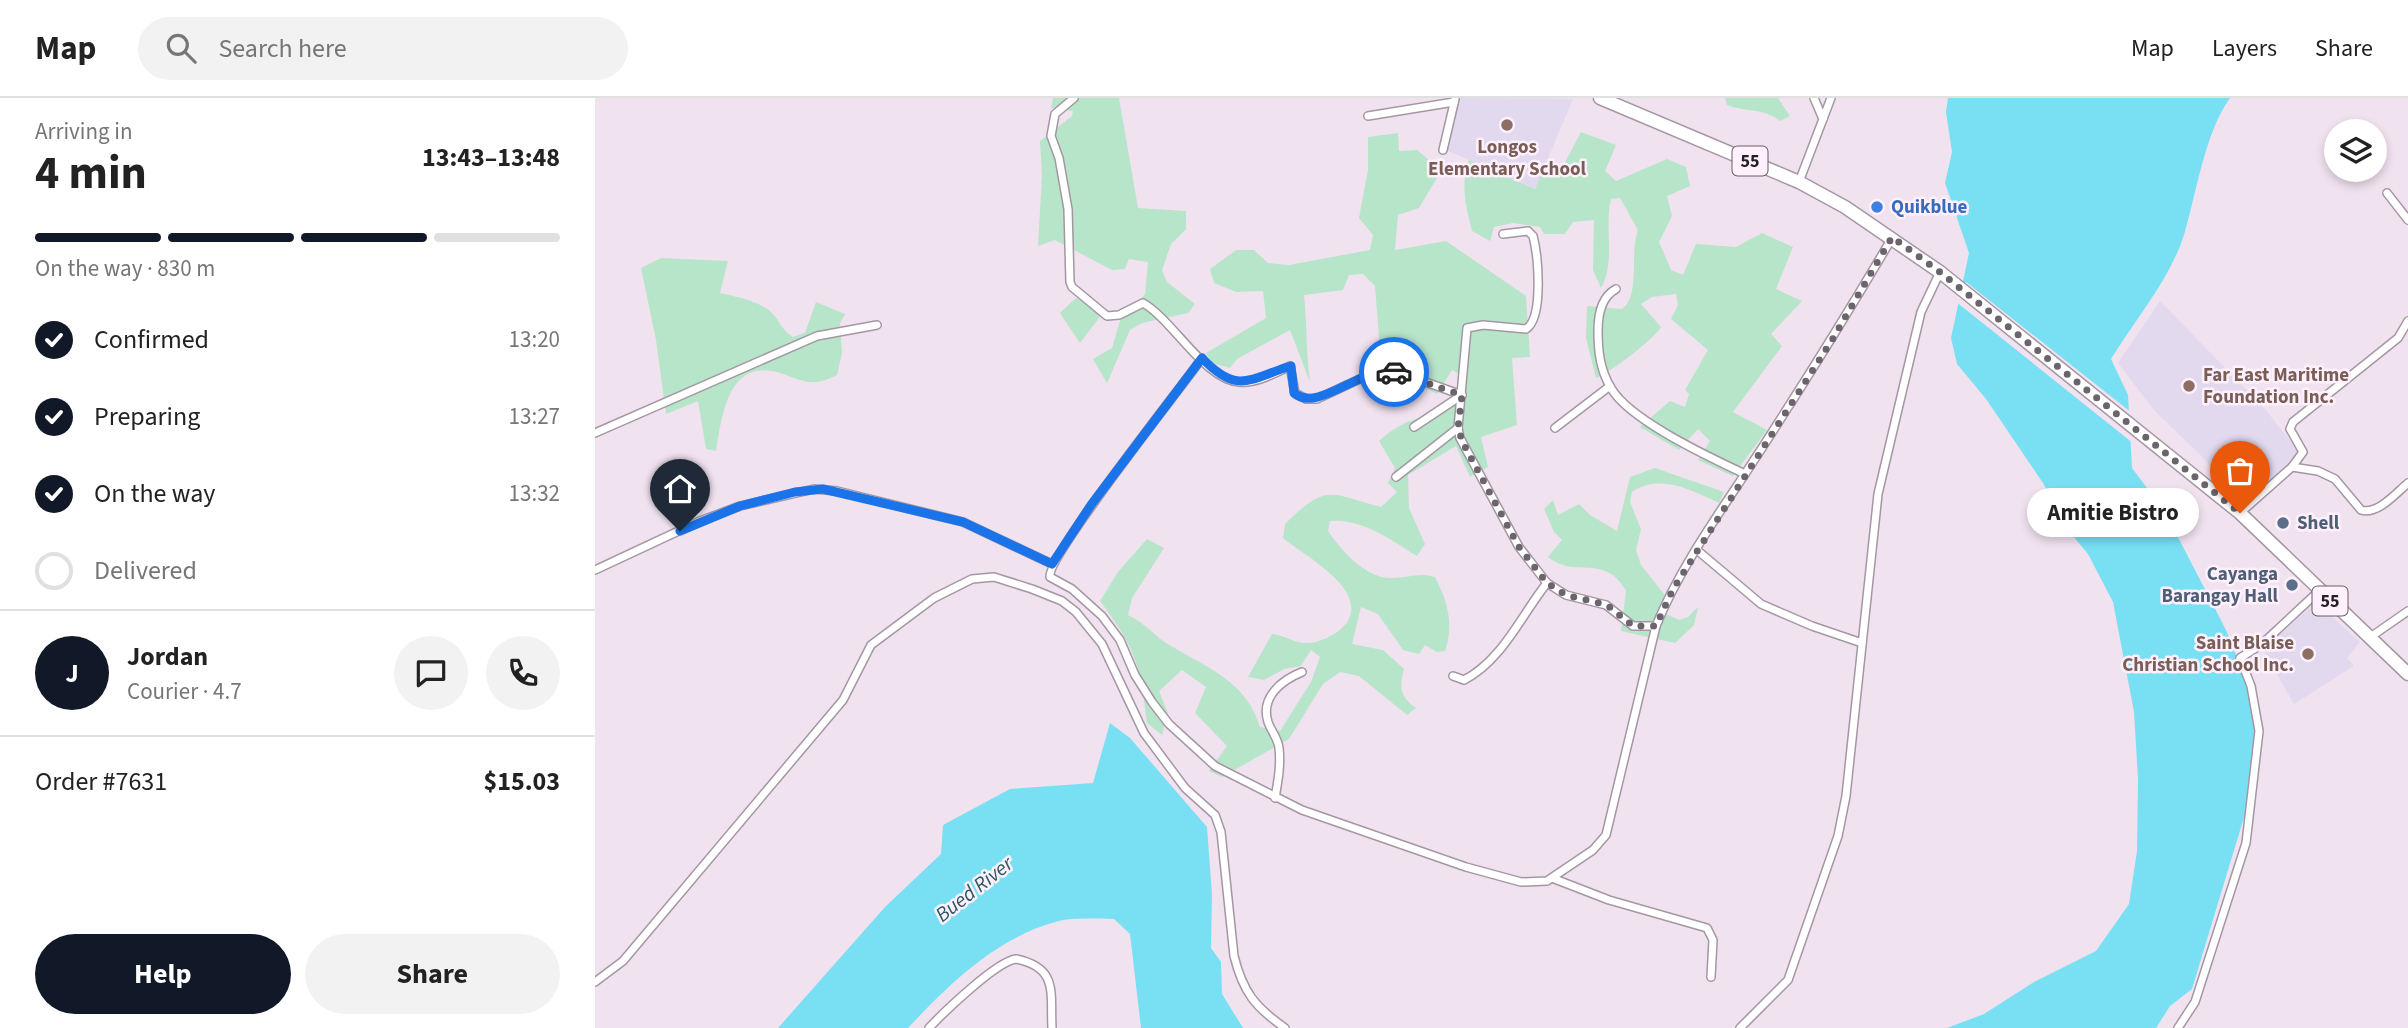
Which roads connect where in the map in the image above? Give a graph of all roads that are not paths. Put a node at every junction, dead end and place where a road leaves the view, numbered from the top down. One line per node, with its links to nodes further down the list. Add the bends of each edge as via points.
1 (1074, 98): 18 (street, via 1055,114 1051,136 1068,209 1072,287 1107,316 1119,316 1139,303 1149,306)
2 (1600, 98): 9 (highway, 55)
3 (1814, 98): 7 (street)
4 (1832, 98): 7 (street)
5 (1454, 100): 6 (street); 8 (street)
6 (1367, 116)
7 (1823, 119): 9 (street)
8 (1443, 150)
9 (1799, 182): 13 (highway, 55)
10 (2387, 193): 11 (street)
11 (2408, 220)
12 (1503, 234): 20 (street, via 1528,231 1534,236 1539,274 1535,318 1527,329 1467,328)
13 (1892, 237): 14 (highway, 55); 26 (street)
14 (1940, 272): 29 (highway, 55); 38 (street, via 1921,312 1887,447)
15 (1616, 289): 19 (street, via 1605,299 1598,320 1601,364)
16 (2408, 321): 25 (street, via 2398,338 2293,422 2290,429 2303,452)
17 (877, 326): 24 (street, via 817,336)
18 (1202, 358): 20 (street, via 1215,372 1238,383 1291,366 1294,393 1306,399 1317,399 1379,370); 31 (street)
19 (1610, 386): 23 (street); 26 (street, via 1628,406 1682,442)
20 (1462, 395): 21 (street); 22 (street)
21 (1414, 427)
22 (1458, 428): 27 (street); 33 (street, via 1519,547)
23 (1555, 428)
24 (595, 433)
25 (2292, 467): 28 (street, via 2335,479 2366,512); 29 (street)
26 (1745, 474): 30 (street)
27 (1396, 477)
28 (2408, 483)
29 (2240, 513): 34 (highway, 55)
30 (1697, 550): 36 (street); 38 (street, via 1762,604)
31 (1052, 564): 32 (street, via 963,522 814,489 700,521); 42 (street, via 1050,577 1072,589 1102,616 1120,640 1135,675 1169,724 1215,766)
32 (595, 570)
33 (1547, 583): 36 (street, via 1566,595 1607,605 1633,626); 41 (street, via 1527,615 1486,662 1464,680)
34 (2320, 590): 37 (highway, 55); 50 (street, via 2262,644 2240,658 2259,730 2256,778 2235,884 2209,950 2200,988)
35 (2408, 611): 37 (street)
36 (1656, 626): 43 (street, via 1606,835 1593,850)
37 (2368, 638): 40 (highway, 55)
38 (1862, 643): 49 (street, via 1839,835 1788,980)
39 (1303, 672): 42 (street, via 1278,685 1269,702 1267,719 1280,755)
40 (2408, 674)
41 (1453, 676)
42 (1275, 798): 43 (street, via 1477,870 1521,882)
43 (1552, 878): 44 (street, via 1707,928 1713,940)
44 (1711, 977)
45 (595, 982): 48 (street, via 623,961 843,700 880,636 954,587 994,577 1053,597 1076,612 1110,657 1144,733 1185,788 1215,815 1239,976 1257,1007)
46 (929, 1028): 47 (street, via 964,994 1016,959 1043,968 1048,975)
47 (1052, 1028)
48 (1285, 1028)
49 (1741, 1028)
50 (2178, 1028)

